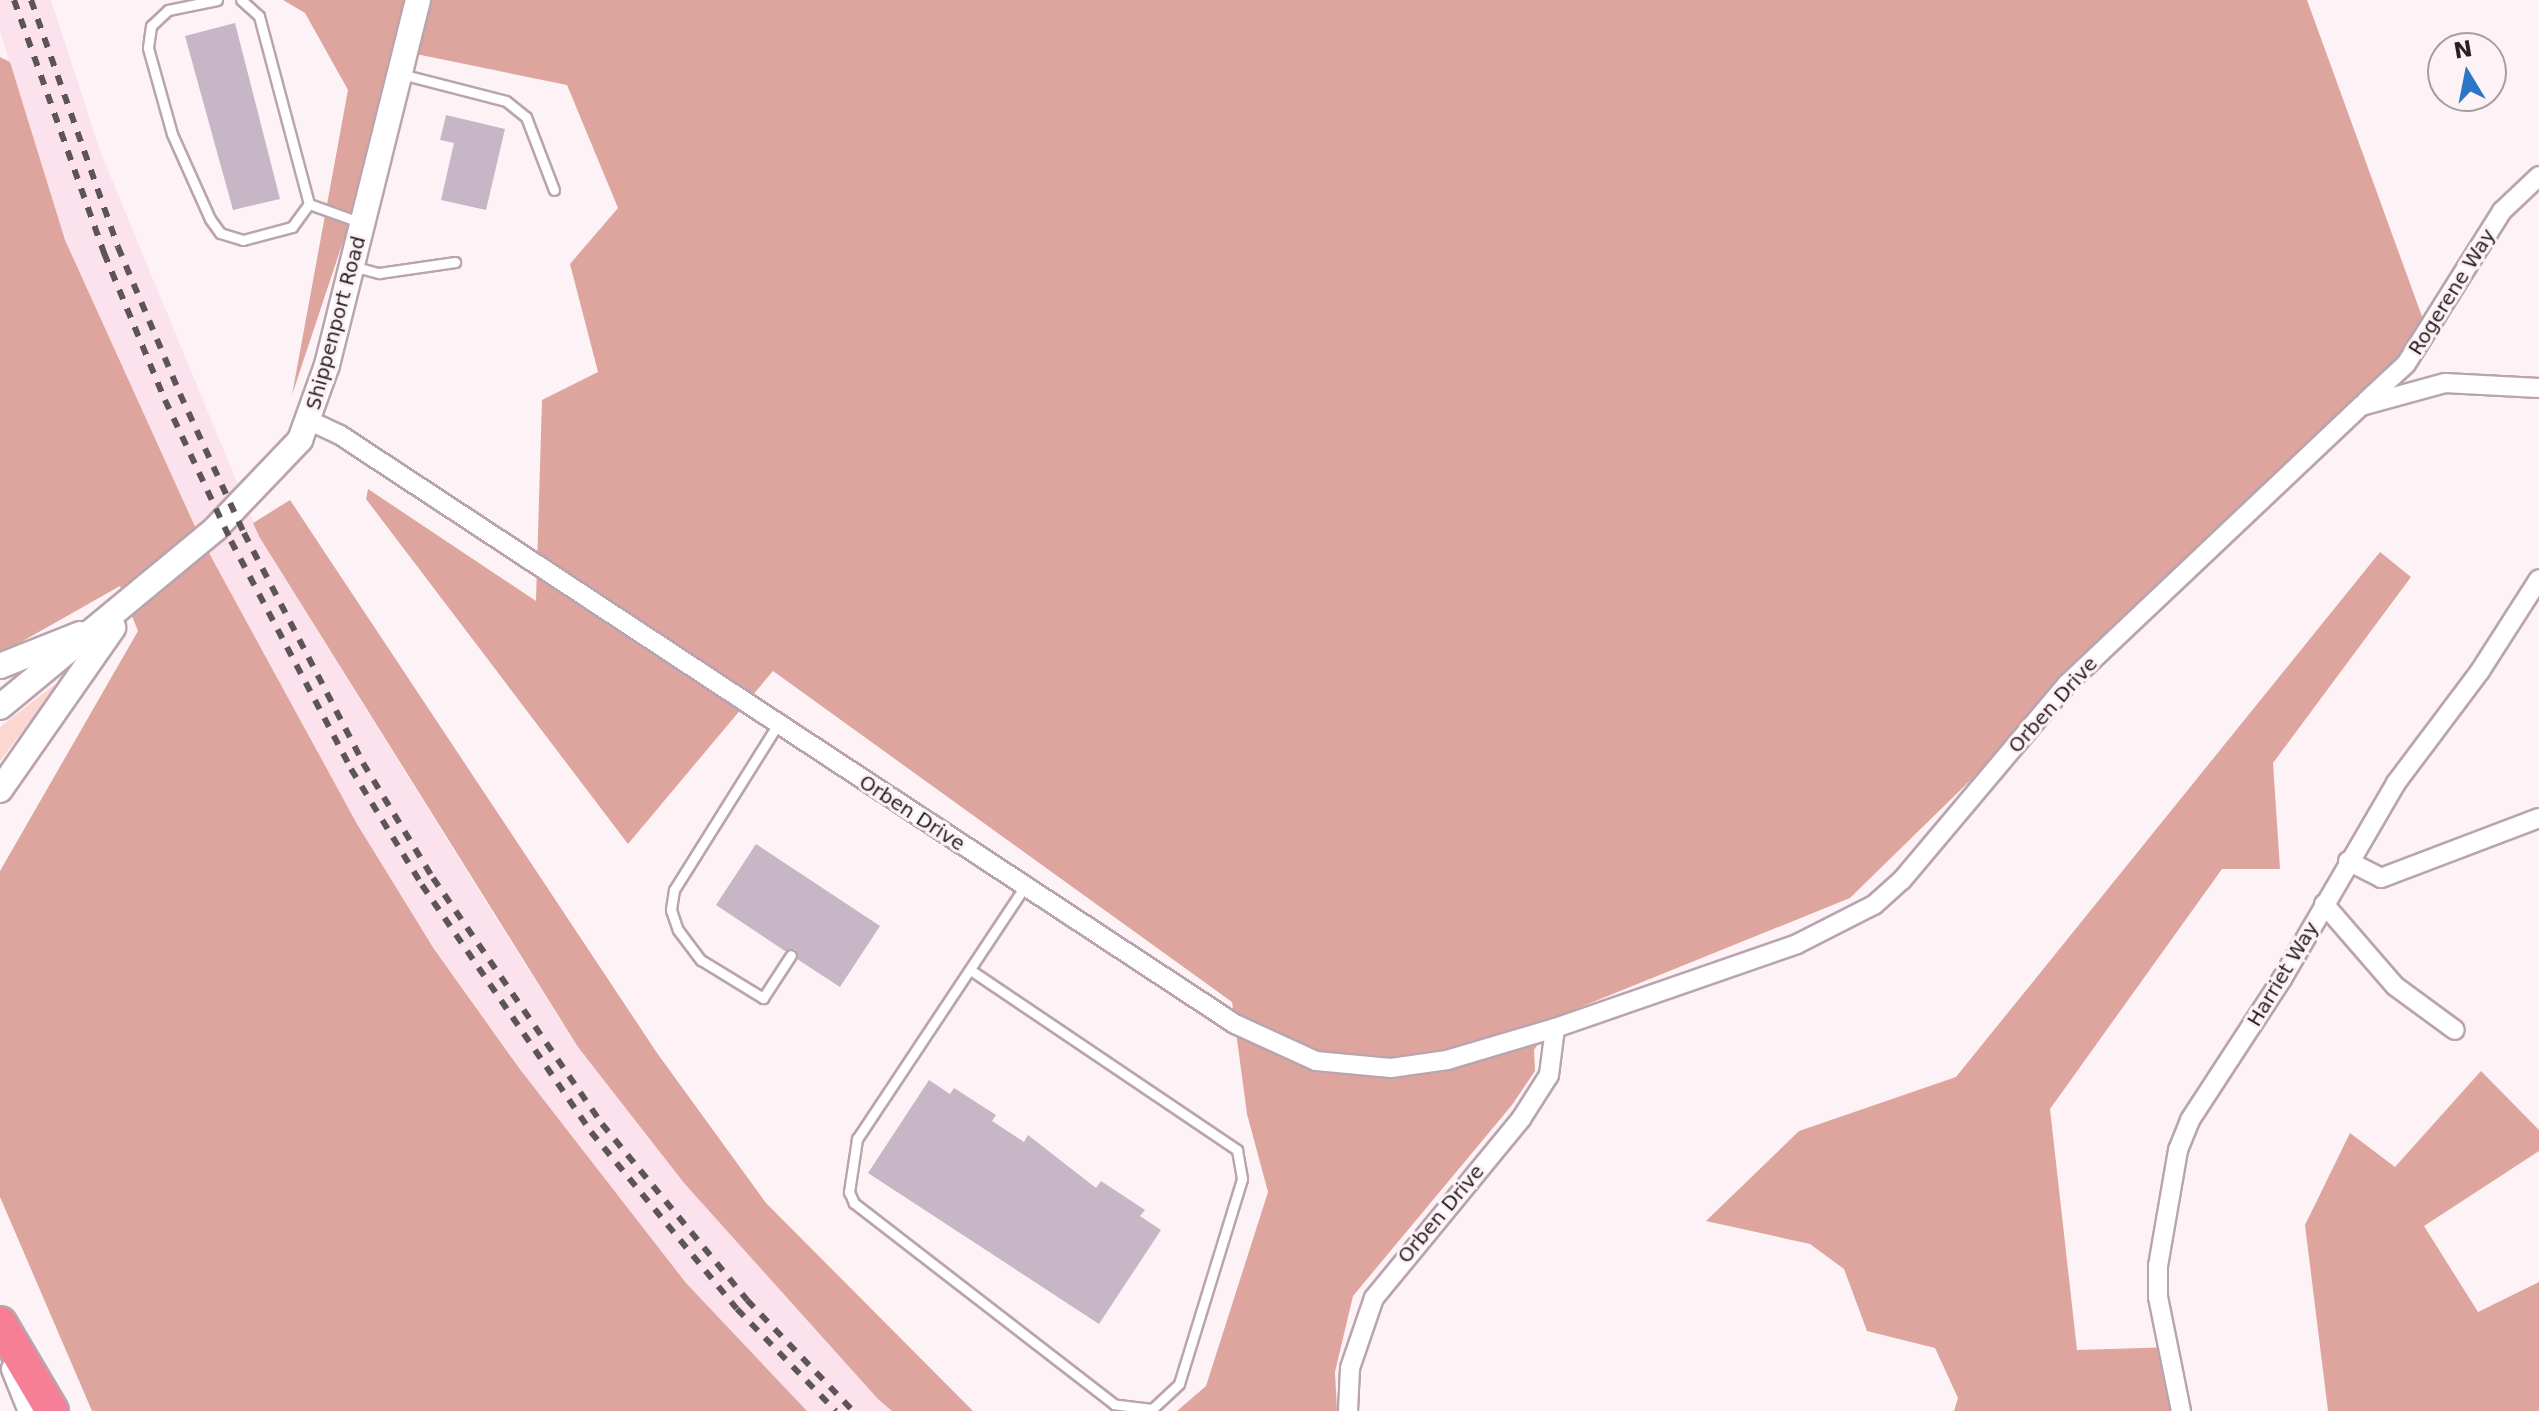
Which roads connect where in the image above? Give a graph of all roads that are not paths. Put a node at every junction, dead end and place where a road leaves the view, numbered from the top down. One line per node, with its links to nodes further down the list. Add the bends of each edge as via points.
1 (217, 0): 7 (lane, via 168,10 151,26 148,48 172,134 213,226 243,240 281,232 301,219)
2 (241, 0): 7 (lane, via 259,16)
3 (418, 0): 4 (street, Shippenport Road)
4 (401, 74): 6 (lane, via 506,101 526,117); 8 (street, Shippenport Road)
5 (2539, 176): 12 (street, Rogerene Way, via 2502,211 2406,364)
6 (554, 190)
7 (309, 204): 8 (lane)
8 (363, 224): 10 (street, Shippenport Road)
9 (455, 262): 10 (lane, via 379,273)
10 (352, 266): 13 (street, Shippenport Road)
11 (2539, 388): 12 (street, Orben Drive, via 2445,383)
12 (2361, 406): 27 (street, Orben Drive, via 2067,684 1902,880 1874,905 1797,944)
13 (310, 421): 15 (street, Shippenport Road, via 275,471); 19 (street, Orben Drive, via 340,435)
14 (2539, 579): 22 (street, Harriet Way)
15 (141, 590): 16 (street, Shippenport Road); 20 (street, via 68,686)
16 (101, 625): 17 (street); 18 (street, Shippenport Road)
17 (0, 666)
18 (0, 707)
19 (778, 724): 23 (street, Orben Drive); 25 (lane, via 674,890 671,910 678,930 701,960 763,998)
20 (0, 790)
21 (2539, 818): 22 (street, via 2381,878)
22 (2348, 861): 24 (street, Harriet Way)
23 (1025, 886): 26 (lane); 27 (street, Orben Drive, via 1235,1024 1316,1061 1417,1066)
24 (2324, 904): 28 (street, via 2395,986); 34 (street, Harriet Way, via 2190,1120 2178,1150 2158,1266 2162,1321)
25 (791, 955)
26 (972, 971): 26 (lane, via 857,1139 849,1192 854,1203 1114,1404 1152,1409 1179,1384 1242,1179 1237,1150)
27 (1555, 1028): 33 (street, Orben Drive, via 1549,1075 1521,1119 1374,1298 1350,1368)
28 (2455, 1030)
29 (0, 1323): 32 (highway)
30 (0, 1332): 31 (street)
31 (31, 1411)
32 (52, 1411)
33 (1348, 1411)
34 (2181, 1411)

